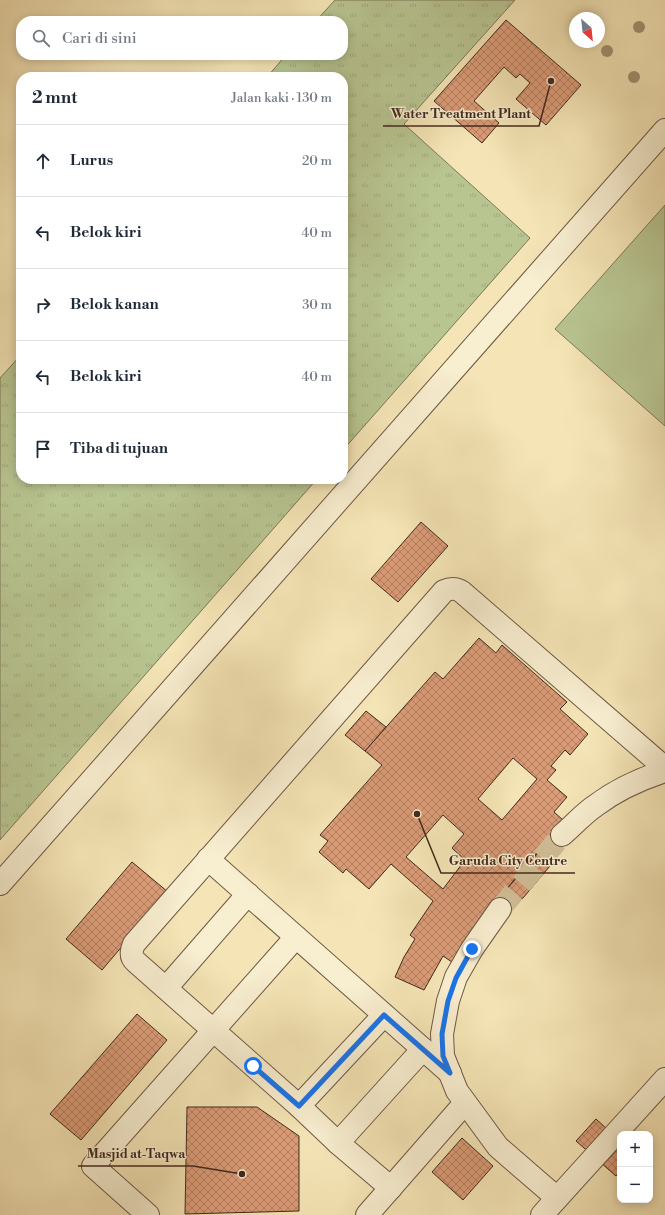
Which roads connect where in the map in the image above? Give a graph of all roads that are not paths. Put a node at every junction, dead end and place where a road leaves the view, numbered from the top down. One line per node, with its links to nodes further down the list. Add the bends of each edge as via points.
1 (665, 130): 5 (lane)
2 (665, 769): 3 (lane, via 622,788 594,806); 4 (lane, via 462,592 451,588 438,596)
3 (562, 835)
4 (208, 859): 6 (lane); 9 (lane, via 132,949 133,959)
5 (0, 884)
6 (248, 894): 8 (lane); 9 (lane)
7 (500, 909): 13 (lane, via 472,949 448,1001 442,1034 443,1056)
8 (296, 938): 10 (lane); 11 (lane)
9 (166, 988): 11 (lane)
10 (384, 1015): 12 (lane); 16 (lane)
11 (213, 1031): 16 (lane); 20 (lane, via 93,1166)
12 (423, 1049): 13 (lane); 17 (lane)
13 (450, 1073): 15 (lane)
14 (665, 1079): 19 (lane)
15 (465, 1103): 18 (lane); 19 (lane, via 498,1147)
16 (299, 1106): 17 (lane)
17 (338, 1143): 18 (lane)
18 (391, 1188): 21 (lane)
19 (557, 1198): 22 (lane)
20 (148, 1215)
21 (367, 1215)
22 (542, 1215)

